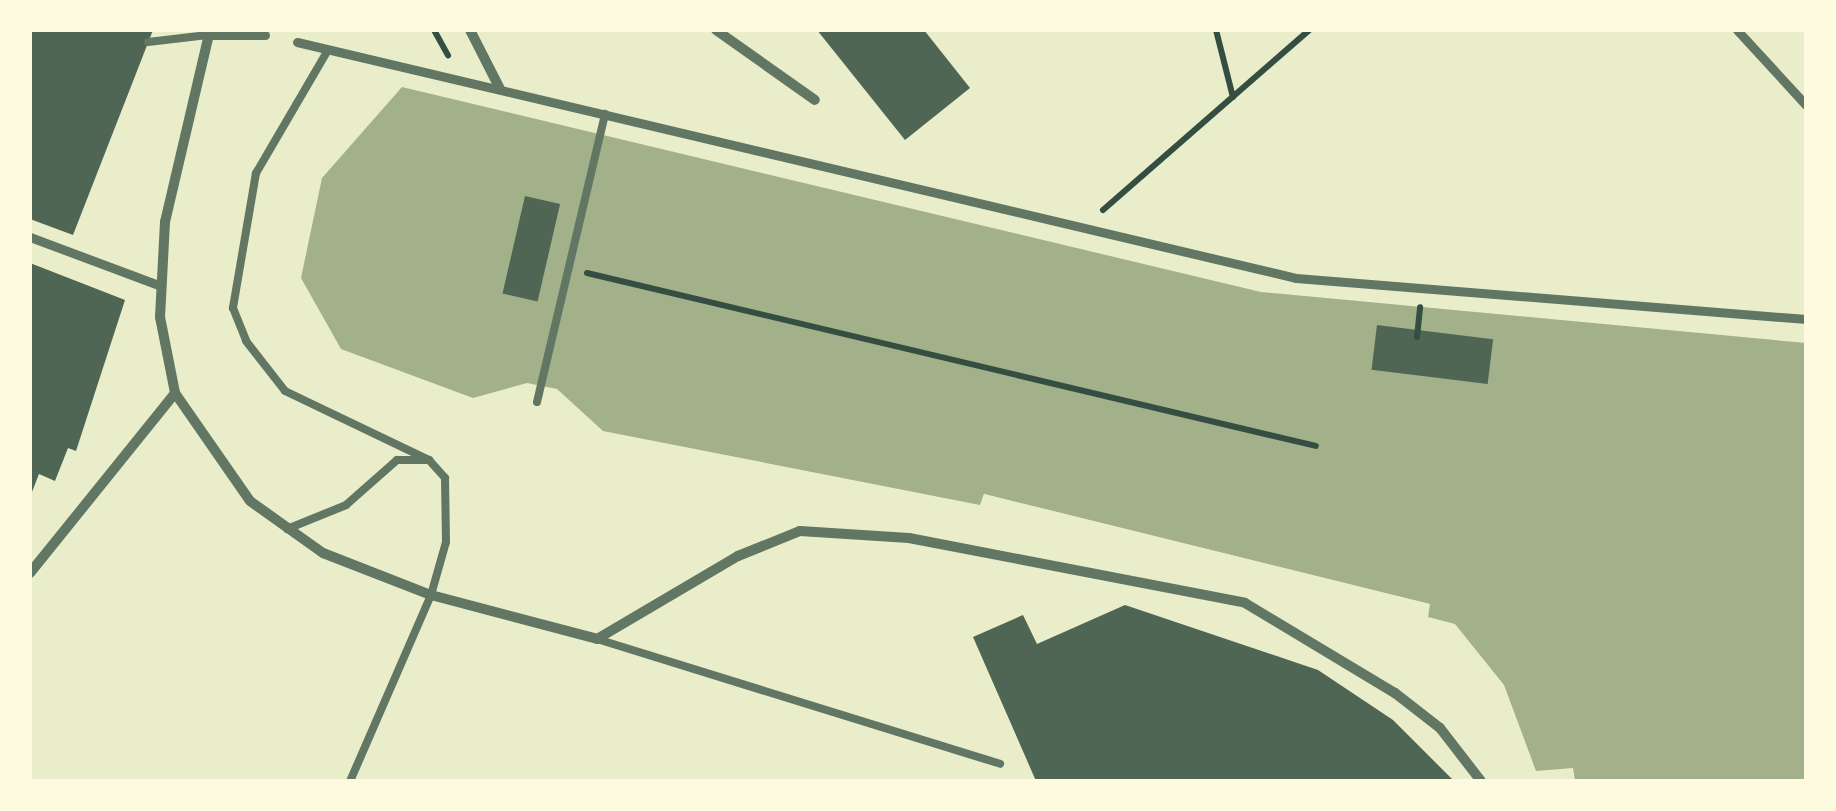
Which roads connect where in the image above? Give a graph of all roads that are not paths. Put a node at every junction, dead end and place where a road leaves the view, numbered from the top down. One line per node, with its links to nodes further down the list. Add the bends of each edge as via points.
1 (470, 30): 9 (street)
2 (716, 30): 10 (street)
3 (1737, 30): 11 (street)
4 (209, 32): 5 (street); 6 (lane); 14 (street, via 165,222)
5 (265, 35)
6 (148, 42)
7 (296, 42): 8 (street)
8 (328, 50): 9 (street); 18 (lane, via 256,173 234,308 246,341 285,391)
9 (500, 89): 12 (street)
10 (814, 100)
11 (1806, 105)
12 (606, 114): 15 (street, via 1296,278); 17 (lane)
13 (30, 237): 14 (street)
14 (161, 286): 16 (street)
15 (1806, 319)
16 (174, 393): 19 (street, via 222,470); 20 (street)
17 (538, 402)
18 (429, 460): 19 (lane, via 397,460 346,505); 21 (lane, via 445,478 449,504)
19 (284, 530): 21 (street)
20 (30, 574)
21 (431, 595): 22 (street); 24 (lane)
22 (597, 638): 23 (lane); 25 (street, via 738,556 800,531 909,538 1245,603 1395,692 1440,728)
23 (1000, 764)
24 (350, 781)
25 (1481, 781)

